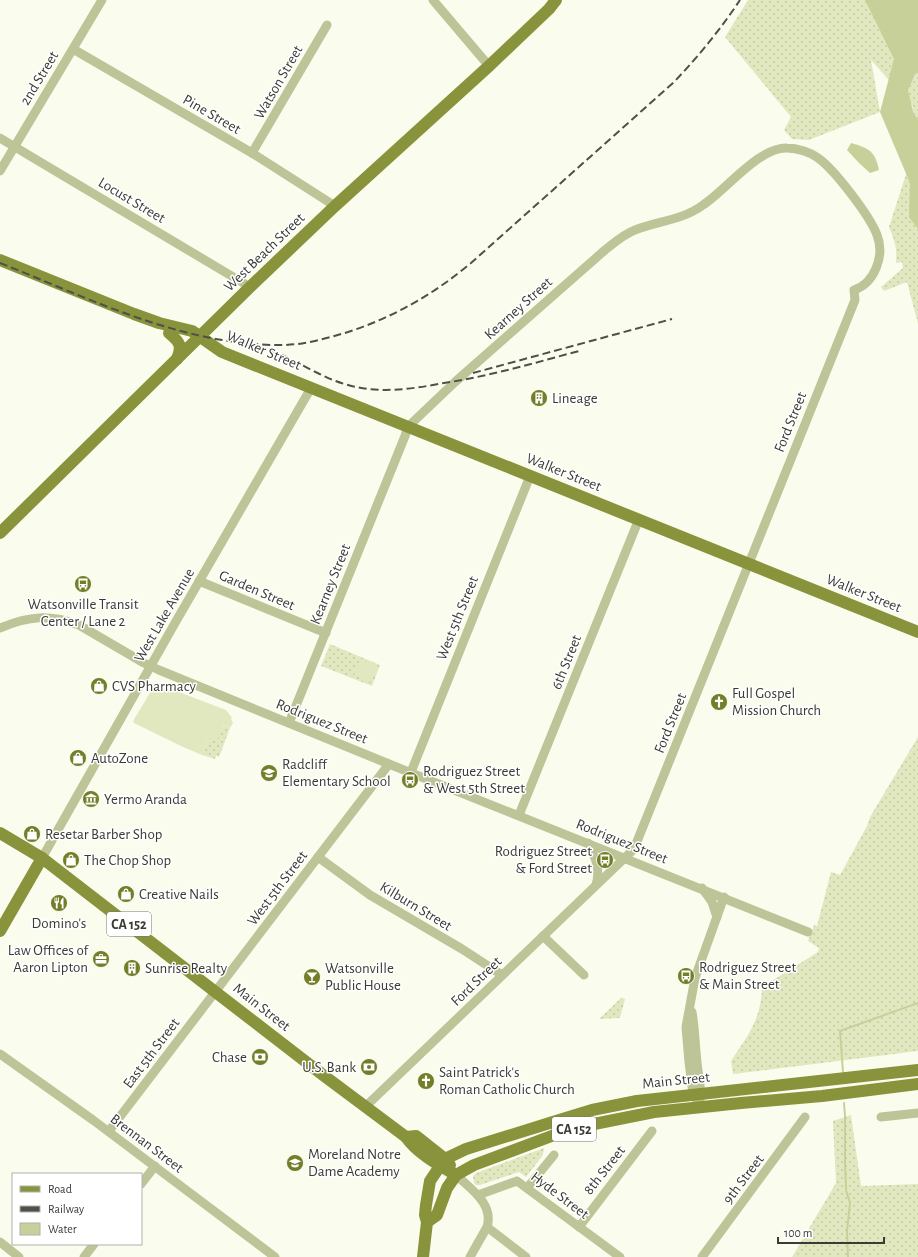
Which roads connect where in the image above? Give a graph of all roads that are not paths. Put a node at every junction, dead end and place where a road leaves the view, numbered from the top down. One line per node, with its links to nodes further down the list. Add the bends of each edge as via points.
1 (102, 0): 5 (street, 2nd Street)
2 (433, 0): 6 (street)
3 (556, 0): 6 (main road, West Beach Street)
4 (327, 25): 9 (street, Watson Street)
5 (73, 49): 8 (street, 2nd Street); 9 (street, Pine Street)
6 (489, 66): 11 (main road, West Beach Street)
7 (0, 138): 8 (street, Locust Street)
8 (14, 146): 10 (street, 2nd Street); 15 (street, Locust Street)
9 (252, 153): 11 (street, Pine Street)
10 (0, 171)
11 (335, 206): 15 (main road, West Beach Street)
12 (0, 260): 17 (main road, Walker Street, via 134,314)
13 (0, 266): 16 (main road)
14 (876, 268): 20 (street, Kearney Street, via 880,247 877,235 865,214 831,170 806,152 776,149 755,161 712,199 694,211 634,230 605,250); 24 (street, Ford Street, via 865,286 854,290 855,300)
15 (250, 287): 17 (main road, West Beach Street)
16 (170, 333): 17 (main road, via 187,337); 18 (main road, via 181,349)
17 (201, 336): 18 (main road, West Beach Street); 19 (main road, Walker Street, via 222,352)
18 (177, 360): 23 (main road, West Beach Street)
19 (311, 388): 20 (main road, Walker Street); 25 (street, West Lake Avenue)
20 (408, 427): 21 (main road, Walker Street); 28 (street, Kearney Street)
21 (530, 476): 22 (main road, Walker Street); 32 (street, West 5th Street)
22 (639, 519): 24 (main road, Walker Street); 33 (street, 6th Street)
23 (0, 533)
24 (749, 563): 27 (main road, Walker Street); 38 (street, Ford Street, via 634,849)
25 (200, 581): 28 (street, Garden Street); 29 (street, West Lake Avenue)
26 (0, 628): 29 (street, Rodriguez Street, via 41,616 68,621 85,628)
27 (918, 632)
28 (326, 633): 30 (street, Kearney Street)
29 (151, 667): 30 (street, Rodriguez Street); 37 (street, West Lake Avenue)
30 (289, 723): 31 (street, Rodriguez Street)
31 (389, 764): 32 (street, Rodriguez Street); 36 (street, West 5th Street)
32 (411, 772): 33 (street, Rodriguez Street)
33 (519, 815): 35 (street, Rodriguez Street)
34 (0, 833): 37 (main road, Main Street / CA 152)
35 (588, 843): 38 (street, Rodriguez Street); 39 (street, via 598,865 599,875)
36 (318, 856): 46 (street, Kilburn Street, via 367,893); 48 (street, West 5th Street)
37 (42, 858): 43 (main road); 48 (main road, Main Street / CA 152)
38 (626, 858): 39 (street, Ford Street); 40 (street, Rodriguez Street)
39 (595, 887): 45 (street, Ford Street)
40 (702, 888): 41 (street, Rodriguez Street); 42 (street, via 712,902)
41 (724, 897): 42 (street); 44 (street, Rodriguez Street)
42 (717, 917): 52 (street, via 696,972 686,1026 689,1062)
43 (0, 931)
44 (808, 932)
45 (543, 936): 46 (street, Ford Street); 47 (street)
46 (502, 975): 53 (street, Ford Street)
47 (584, 975)
48 (216, 991): 53 (main road, Main Street / CA 152); 58 (street, East 5th Street)
49 (0, 1054): 58 (street, Brennan Street)
50 (918, 1070): 52 (main road, Main Street / CA 152)
51 (918, 1084): 54 (main road, Main Street / CA 152)
52 (697, 1094): 54 (street); 62 (main road, Main Street / CA 152, via 637,1101 592,1110)
53 (365, 1107): 60 (main road, Main Street / CA 152)
54 (699, 1107): 66 (main road, Main Street / CA 152, via 654,1112 557,1134 492,1157)
55 (918, 1114): 57 (street)
56 (805, 1117): 82 (street, 9th Street)
57 (881, 1117)
58 (109, 1131): 65 (street, Brennan Street)
59 (652, 1132): 72 (street, 8th Street)
60 (406, 1137): 61 (main road, Main Street / CA 152, via 416,1136); 64 (main road, Main Street / CA 152, via 411,1144)
61 (430, 1147): 62 (main road); 64 (main road, Main Street / CA 152)
62 (466, 1149): 64 (main road, Main Street / CA 152)
63 (554, 1155): 68 (street)
64 (443, 1163): 66 (main road, Main Street / CA 152); 70 (main road, via 430,1181 425,1215)
65 (155, 1166): 67 (street); 77 (street, Brennan Street)
66 (456, 1175): 69 (street); 70 (main road, via 447,1188 437,1215)
67 (142, 1183)
68 (527, 1188): 69 (street, Hyde Street, via 517,1181); 72 (street, Hyde Street)
69 (478, 1195): 71 (street, via 488,1212)
70 (427, 1222): 78 (main road)
71 (487, 1227): 79 (street); 80 (street)
72 (579, 1227): 81 (street, Hyde Street)
73 (0, 1242): 75 (street)
74 (93, 1245): 76 (street)
75 (19, 1257)
76 (84, 1257)
77 (275, 1257)
78 (423, 1257)
79 (470, 1257)
80 (526, 1257)
81 (620, 1257)
82 (702, 1257)

